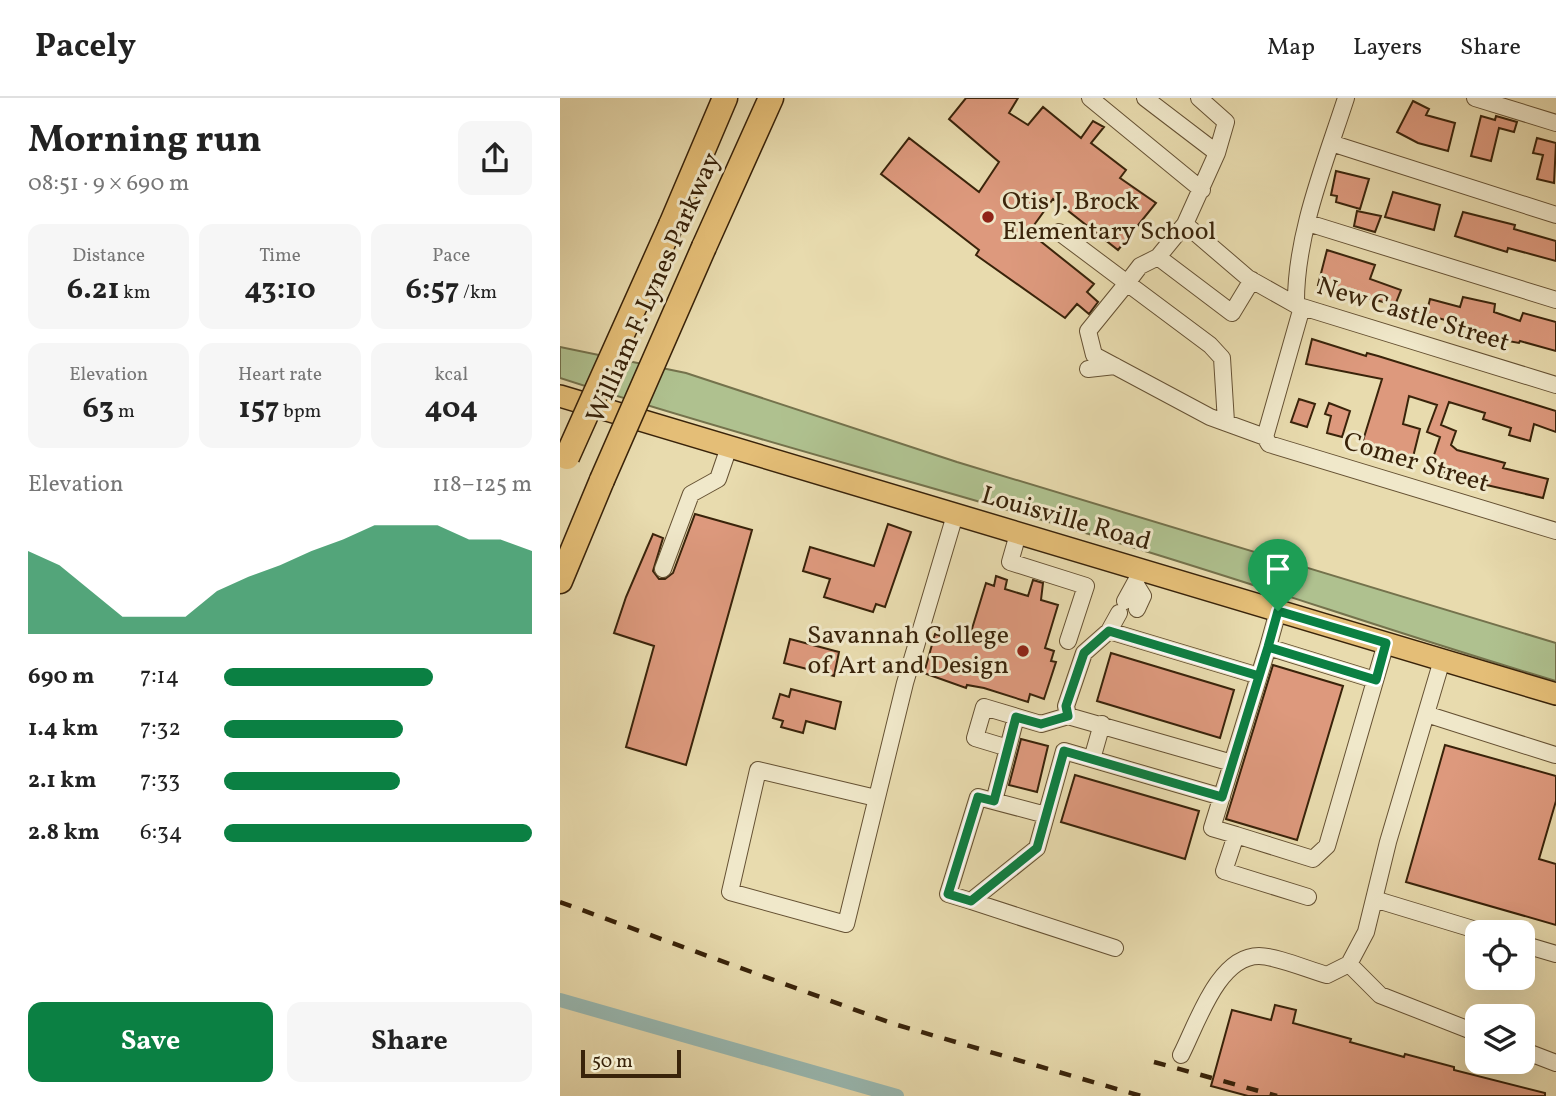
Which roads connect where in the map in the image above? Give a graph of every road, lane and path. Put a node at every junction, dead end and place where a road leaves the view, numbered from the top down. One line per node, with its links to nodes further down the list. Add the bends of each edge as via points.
1 (725, 98): 28 (highway, William F. Lynes Parkway, bridge)
2 (771, 98): 34 (highway, William F. Lynes Parkway, bridge)
3 (1090, 98): 11 (street)
4 (1145, 98): 10 (street)
5 (1199, 98): 10 (street, via 1226,122)
6 (1346, 98): 9 (street)
7 (1475, 98): 8 (street)
8 (1556, 123)
9 (1331, 143): 12 (street); 13 (street)
10 (1217, 153): 11 (street)
11 (1202, 190): 14 (street)
12 (1556, 215)
13 (1308, 223): 19 (street); 20 (street, via 1296,277)
14 (1185, 224): 16 (street); 17 (street, New Castle Street)
15 (1059, 232): 18 (street)
16 (1158, 257): 17 (street, via 1232,313); 18 (street, via 1140,266)
17 (1252, 280): 20 (street, New Castle Street)
18 (1127, 283): 21 (street, Comer Street, via 1088,331 1094,355); 25 (street, via 1222,358)
19 (1556, 300)
20 (1299, 306): 23 (street, New Castle Street); 26 (street)
21 (1115, 366): 22 (street); 25 (street, Comer Street)
22 (1088, 369)
23 (1556, 385)
24 (560, 396): 27 (main road, Louisville Road)
25 (1226, 422): 26 (street, Comer Street)
26 (1265, 437): 30 (street, Comer Street, via 1269,444)
27 (729, 447): 29 (main road, Louisville Road); 32 (street, via 719,479 691,494)
28 (563, 464)
29 (955, 515): 31 (main road, Louisville Road); 53 (street)
30 (1556, 531)
31 (1018, 534): 33 (main road, Louisville Road); 37 (street, via 1010,562 1086,586)
32 (663, 569)
33 (1138, 576): 35 (main road, Louisville Road); 36 (street)
34 (560, 581)
35 (1278, 611): 38 (main road, Louisville Road); 39 (street)
36 (1117, 633): 41 (street); 45 (street, via 1084,653 1066,706)
37 (1068, 640)
38 (1386, 643): 40 (main road, Louisville Road); 42 (street)
39 (1268, 647): 41 (street); 42 (street)
40 (1442, 660): 43 (main road, Louisville Road); 44 (street)
41 (1259, 676): 51 (street)
42 (1376, 680): 56 (street, via 1327,846 1313,859)
43 (1556, 694)
44 (1426, 714): 49 (street); 58 (street)
45 (1068, 716): 46 (street, via 1041,724); 47 (street)
46 (1016, 717): 48 (street); 48 (street, via 984,707 975,738)
47 (1102, 724): 50 (street); 51 (street)
48 (1008, 748): 54 (street)
49 (1556, 755)
50 (1092, 759): 52 (street); 55 (street, via 1064,751)
51 (1232, 763): 52 (street)
52 (1222, 797): 56 (street, via 1212,828)
53 (876, 798): 53 (street, via 758,770 730,892 846,925)
54 (994, 801): 55 (street); 59 (street, via 978,797 948,894)
55 (1046, 815): 59 (street, via 1037,848)
56 (1236, 835): 57 (street, via 1224,871)
57 (1308, 898)
58 (1374, 899): 60 (street); 64 (street, via 1366,932)
59 (971, 901): 61 (street)
60 (1465, 927)
61 (1115, 948)
62 (1535, 948): 63 (street)
63 (1556, 954)
64 (1349, 964): 65 (street, via 1380,995); 66 (street, via 1327,975 1258,956 1235,963 1217,980)
65 (1465, 1028)
66 (1181, 1055)
67 (1535, 1055): 68 (street)
68 (1556, 1063)

